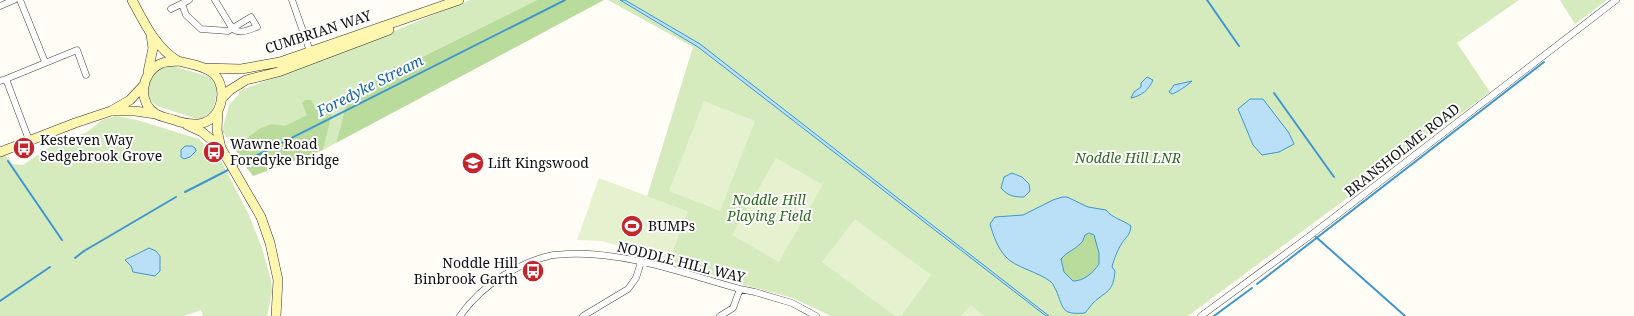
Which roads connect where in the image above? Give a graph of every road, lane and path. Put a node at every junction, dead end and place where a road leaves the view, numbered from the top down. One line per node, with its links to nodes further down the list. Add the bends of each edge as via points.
1 (14, 0): 10 (street)
2 (20, 0): 15 (street)
3 (132, 0): 12 (street)
4 (189, 0): 9 (street)
5 (215, 0): 9 (street, via 232,28 228,31 201,29 186,15)
6 (292, 0): 13 (street)
7 (459, 0): 13 (street, CUMBRIAN WAY, via 386,31)
8 (1616, 0): 36 (street, BRANSHOLME ROAD, via 1311,235)
9 (182, 4): 11 (street)
10 (0, 6)
11 (171, 8)
12 (151, 34): 14 (street, via 167,54); 17 (street, via 153,48)
13 (311, 55): 16 (street, CUMBRIAN WAY, via 241,69); 21 (street, CUMBRIAN WAY, via 278,72 246,80)
14 (178, 61): 16 (street); 17 (street, via 160,63)
15 (45, 62): 18 (street, via 77,50); 19 (street)
16 (204, 68): 21 (street, via 214,74 222,90)
17 (148, 72): 20 (street)
18 (86, 75)
19 (3, 80): 26 (street)
20 (144, 85): 22 (street, via 130,100); 24 (street, via 143,96)
21 (221, 99): 23 (street)
22 (111, 111): 24 (street); 26 (street)
23 (218, 112): 25 (street, via 203,123); 27 (street, via 217,130)
24 (156, 114): 25 (street)
25 (187, 124): 27 (street, via 202,132)
26 (29, 140): 28 (street)
27 (221, 148): 31 (street, via 253,201 270,243 278,280)
28 (0, 152)
29 (641, 262): 30 (street, NODDLE HILL WAY); 32 (street, NODDLE HILL WAY, via 587,253 550,256 529,263 496,280 478,295); 33 (street, via 636,278 628,289)
30 (740, 289): 34 (street, via 733,308); 35 (street, NODDLE HILL WAY, via 792,303)
31 (276, 316)
32 (460, 316)
33 (582, 316)
34 (720, 316)
35 (816, 316)
36 (1201, 316)

